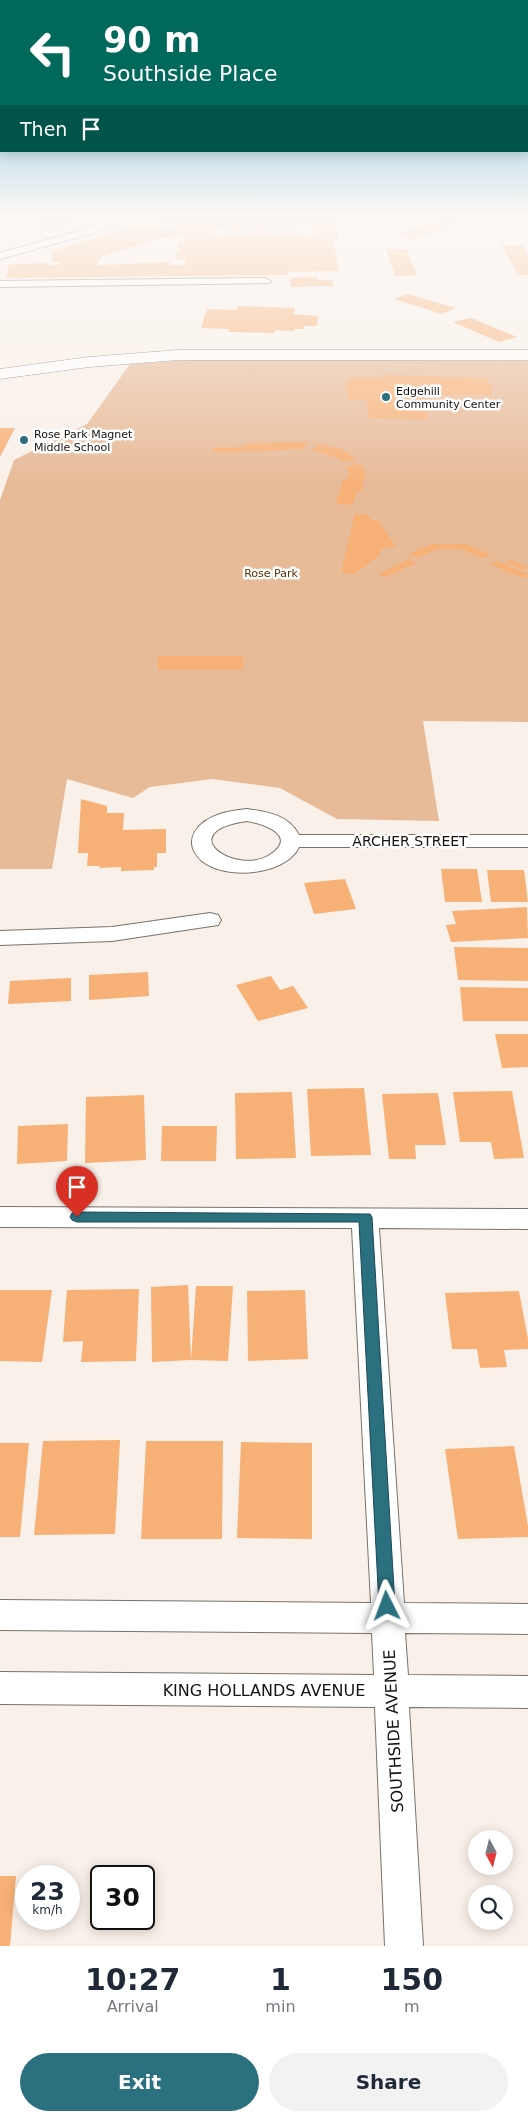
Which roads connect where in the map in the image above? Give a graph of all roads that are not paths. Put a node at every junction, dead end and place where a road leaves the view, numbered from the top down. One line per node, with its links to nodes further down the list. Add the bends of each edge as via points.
1 (528, 355): 2 (street, via 202,354 97,361)
2 (0, 374)
3 (528, 840): 4 (street, ARCHER STREET)
4 (291, 841)
5 (210, 920): 6 (street, via 112,934)
6 (0, 938)
7 (0, 1216): 8 (street)
8 (365, 1217): 9 (street); 11 (street, SOUTHSIDE AVENUE)
9 (528, 1219)
10 (0, 1616): 11 (street)
11 (388, 1617): 12 (street); 14 (street, SOUTHSIDE AVENUE)
12 (528, 1619)
13 (0, 1688): 14 (street, KING HOLLANDS AVENUE)
14 (392, 1691): 15 (street, KING HOLLANDS AVENUE); 16 (street, SOUTHSIDE AVENUE)
15 (528, 1692)
16 (404, 1946)

